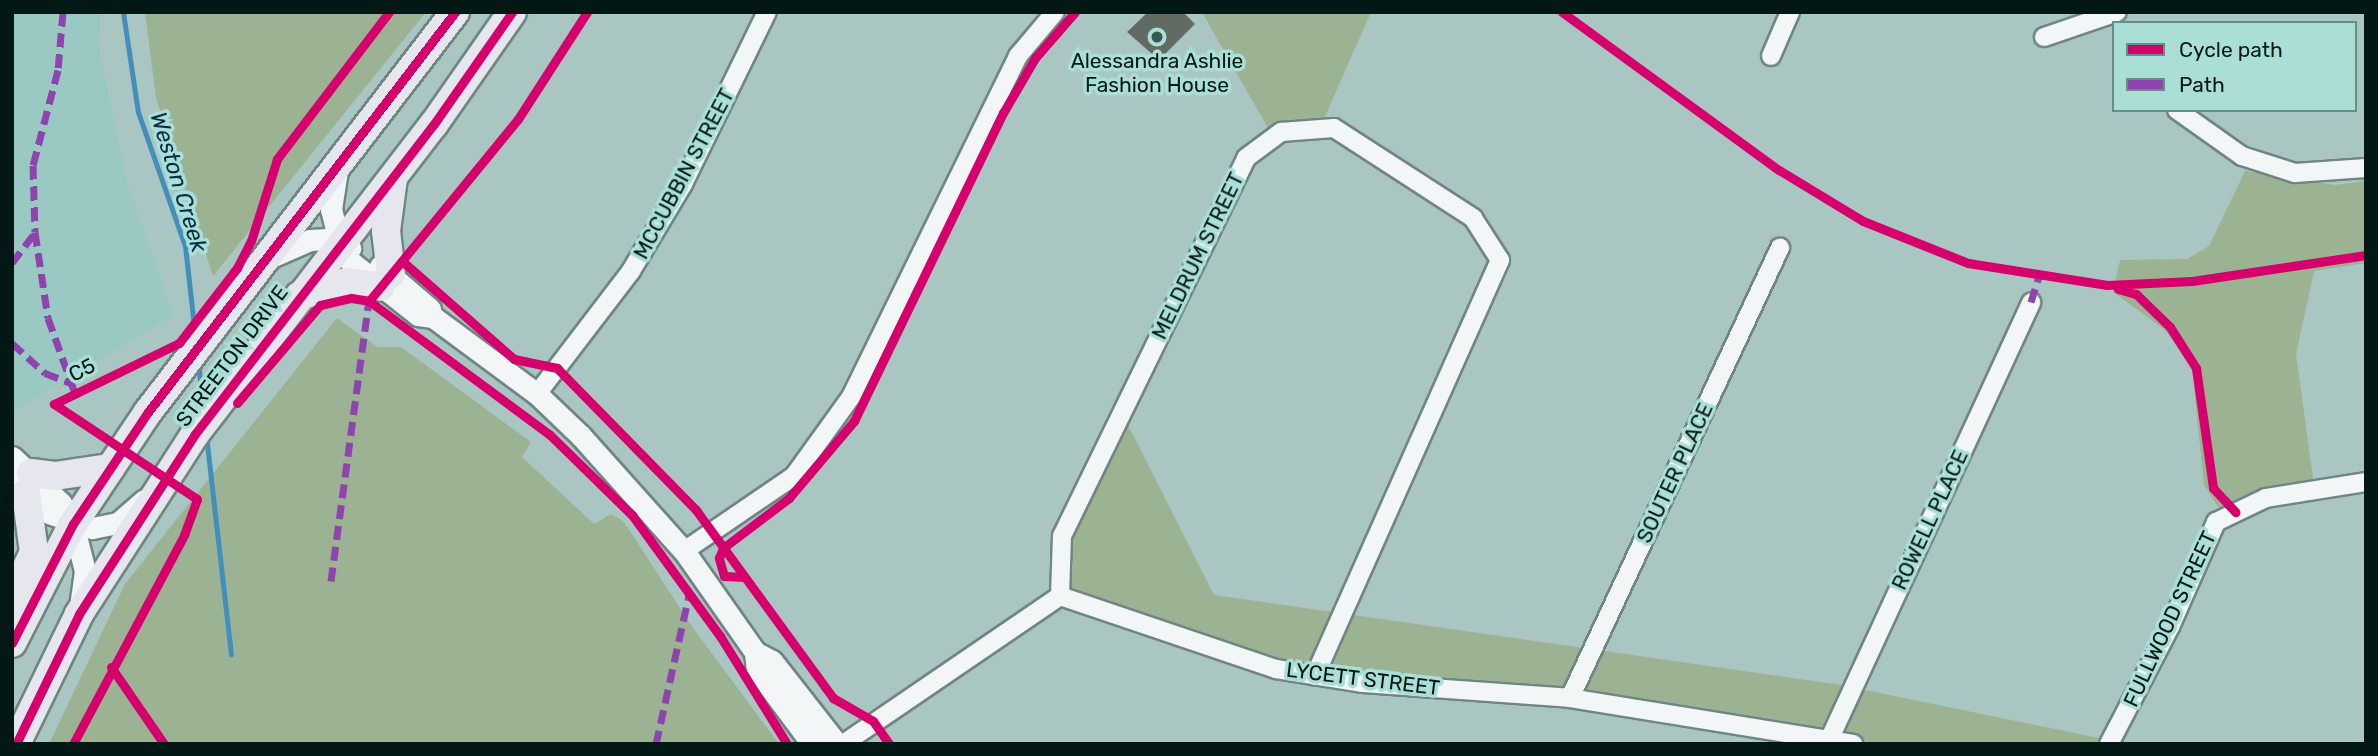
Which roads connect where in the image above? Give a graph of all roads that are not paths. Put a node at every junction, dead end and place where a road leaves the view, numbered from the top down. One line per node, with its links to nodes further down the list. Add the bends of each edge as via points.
1 (455, 12): 10 (main road, STREETON DRIVE)
2 (512, 12): 12 (main road, STREETON DRIVE)
3 (767, 12): 19 (street, MCCUBBIN STREET, via 683,184 631,271)
4 (1055, 12): 25 (street, via 1018,56 852,397 794,476)
5 (1790, 12): 8 (street)
6 (2120, 12): 7 (street)
7 (2044, 37)
8 (1771, 56)
9 (2181, 112): 11 (street, via 2242,156 2295,173)
10 (338, 162): 13 (street, via 331,209); 15 (main road, STREETON DRIVE)
11 (2366, 168)
12 (393, 175): 13 (main road, STREETON DRIVE); 16 (main road)
13 (340, 244): 15 (street, via 310,240); 16 (street); 17 (main road, STREETON DRIVE)
14 (1780, 247): 32 (street, SOUTER PLACE)
15 (258, 264): 20 (main road, STREETON DRIVE)
16 (386, 280): 17 (main road, via 346,282); 19 (street, via 429,306 433,317)
17 (299, 296): 23 (main road, STREETON DRIVE)
18 (2031, 302): 33 (street, ROWELL PLACE)
19 (537, 394): 25 (street)
20 (110, 468): 21 (main road, via 55,476); 24 (main road, STREETON DRIVE)
21 (20, 475): 24 (street, via 61,503); 27 (main road, via 34,552)
22 (2366, 482): 39 (street, FULLWOOD STREET, via 2266,498 2216,522 2171,627)
23 (159, 487): 24 (street, via 118,523 105,528); 28 (main road, STREETON DRIVE)
24 (73, 524): 28 (street, via 85,571); 29 (main road, STREETON DRIVE)
25 (684, 551): 30 (street)
26 (1060, 596): 31 (street, LYCETT STREET, via 1276,669); 31 (street, MELDRUM STREET, via 1062,537 1246,158 1281,132 1334,128 1473,218 1500,260); 37 (street)
27 (12, 598)
28 (79, 614): 34 (main road, STREETON DRIVE)
29 (12, 643)
30 (755, 652): 35 (street, via 757,670); 36 (street, via 772,661)
31 (1315, 676): 32 (street, LYCETT STREET)
32 (1570, 698): 33 (street, LYCETT STREET)
33 (1830, 738): 38 (street, LYCETT STREET)
34 (16, 744)
35 (812, 744)
36 (837, 744)
37 (843, 744)
38 (1853, 744)
39 (2109, 744)

